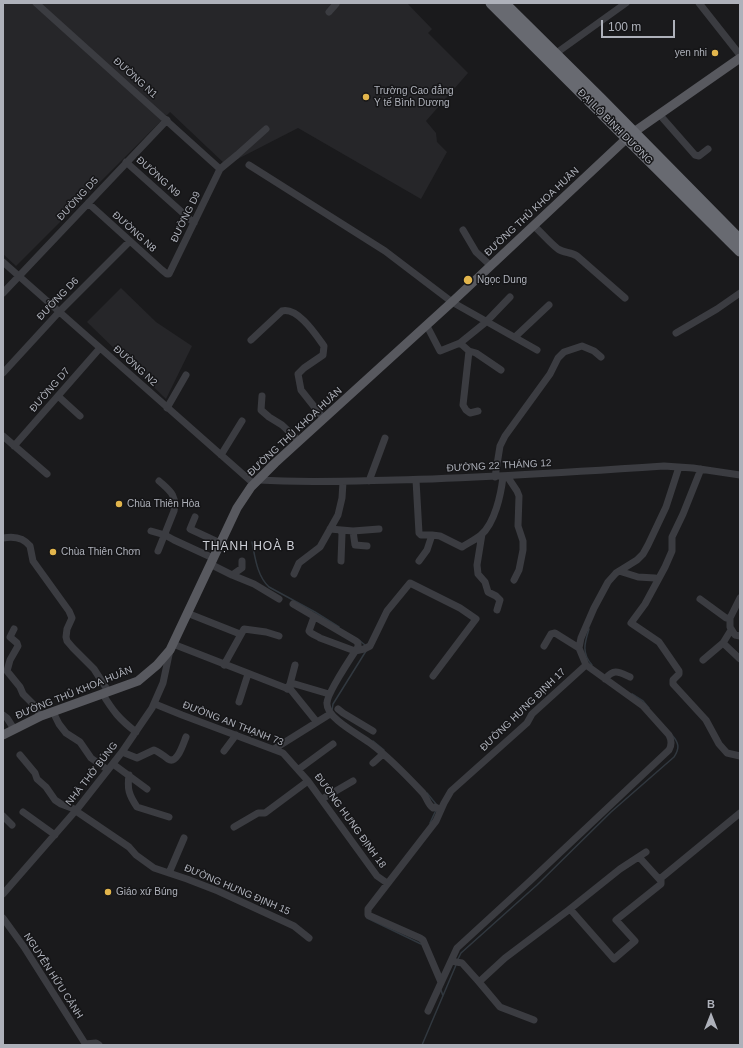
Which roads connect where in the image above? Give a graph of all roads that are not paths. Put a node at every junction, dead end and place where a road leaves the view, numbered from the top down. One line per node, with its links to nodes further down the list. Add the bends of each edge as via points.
1 (36, 3): 12 (street, ĐƯỜNG N1)
2 (491, 3): 14 (highway, ĐẠI LỘ BÌNH DƯƠNG)
3 (504, 3): 8 (highway, ĐẠI LỘ BÌNH DƯƠNG)
4 (626, 3): 8 (street)
5 (699, 3): 9 (street)
6 (336, 4): 7 (street)
7 (329, 12)
8 (555, 54): 14 (highway, ĐẠI LỘ BÌNH DƯƠNG)
9 (740, 55)
10 (740, 58): 11 (main road, ĐƯỜNG THỦ KHOA HUÂN)
11 (659, 114): 14 (main road, ĐƯỜNG THỦ KHOA HUÂN); 15 (street, via 695,155 699,156)
12 (167, 120): 16 (street, ĐƯỜNG D5); 18 (street, ĐƯỜNG N1)
13 (266, 129): 18 (street)
14 (630, 135): 21 (main road, ĐƯỜNG THỦ KHOA HUÂN); 23 (highway, ĐẠI LỘ BÌNH DƯƠNG); 25 (highway, ĐẠI LỘ BÌNH DƯƠNG)
15 (708, 149)
16 (126, 162): 19 (street, ĐƯỜNG D5); 20 (street, ĐƯỜNG N9)
17 (249, 165): 34 (street, via 385,251)
18 (220, 169): 20 (street, ĐƯỜNG D9)
19 (88, 203): 24 (street, ĐƯỜNG N8); 29 (street, ĐƯỜNG D5)
20 (194, 223): 28 (street, ĐƯỜNG D9)
21 (534, 226): 27 (main road, ĐƯỜNG THỦ KHOA HUÂN); 33 (street, via 558,248 577,256)
22 (462, 230): 27 (street, via 476,252)
23 (740, 240)
24 (130, 241): 28 (street, ĐƯỜNG N8); 36 (street, ĐƯỜNG D6)
25 (740, 251)
26 (3, 262): 29 (street, ĐƯỜNG N2)
27 (491, 266): 34 (main road, ĐƯỜNG THỦ KHOA HUÂN)
28 (168, 274)
29 (19, 276): 30 (street, ĐƯỜNG D5); 36 (street, ĐƯỜNG N2)
30 (3, 293)
31 (740, 293): 39 (street)
32 (510, 297): 37 (street)
33 (625, 298)
34 (452, 302): 37 (street); 38 (main road, ĐƯỜNG THỦ KHOA HUÂN)
35 (549, 305): 40 (street)
36 (58, 312): 43 (street, ĐƯỜNG N2); 48 (street, ĐƯỜNG D6)
37 (486, 322): 40 (street); 42 (street)
38 (427, 326): 42 (street, via 440,351); 55 (main road, ĐƯỜNG THỦ KHOA HUÂN)
39 (676, 333)
40 (515, 337): 44 (street)
41 (251, 340): 55 (street, via 282,311 288,309 312,329 324,346 323,355 298,374 301,390)
42 (460, 344): 45 (street)
43 (100, 348): 50 (street, ĐƯỜNG D7); 52 (street, ĐƯỜNG N2)
44 (537, 350)
45 (469, 351): 47 (street); 53 (street, via 463,405 470,413)
46 (601, 357): 66 (street, via 582,346 564,352 558,358 550,374 500,446)
47 (501, 370)
48 (3, 372)
49 (186, 375): 52 (street)
50 (58, 396): 54 (street); 60 (street, ĐƯỜNG D7)
51 (262, 396): 59 (street, via 261,410)
52 (167, 408): 61 (street, ĐƯỜNG N2)
53 (478, 411)
54 (80, 416)
55 (324, 419): 59 (main road, ĐƯỜNG THỦ KHOA HUÂN)
56 (242, 421): 61 (street)
57 (3, 436): 60 (street)
58 (385, 438): 69 (street)
59 (299, 441): 70 (main road, ĐƯỜNG THỦ KHOA HUÂN)
60 (14, 446): 64 (street)
61 (221, 455): 70 (street, ĐƯỜNG N2)
62 (679, 467): 63 (street, ĐƯỜNG 22 THÁNG 12); 66 (street, ĐƯỜNG 22 THÁNG 12); 89 (street, via 666,507 643,554)
63 (701, 469): 65 (street, ĐƯỜNG 22 THÁNG 12); 144 (street, via 672,537 672,551 665,567 645,604 631,623 660,644 679,671 673,684 706,720 727,753)
64 (47, 474)
65 (740, 475)
66 (502, 477): 67 (street, ĐƯỜNG 22 THÁNG 12); 79 (street, via 494,515); 93 (street, via 519,496 518,526 523,541 522,561)
67 (416, 480): 69 (street, ĐƯỜNG 22 THÁNG 12); 80 (street, via 419,533)
68 (159, 481): 78 (street, via 176,501)
69 (369, 481): 71 (street, ĐƯỜNG 22 THÁNG 12)
70 (257, 482): 71 (street, ĐƯỜNG 22 THÁNG 12); 82 (main road, ĐƯỜNG THỦ KHOA HUÂN, via 237,508)
71 (343, 482): 73 (street, via 341,507)
72 (195, 517): 82 (street, via 190,529)
73 (330, 529): 76 (street); 90 (street, via 320,547 299,563)
74 (379, 529): 77 (street)
75 (152, 531): 78 (street)
76 (341, 531): 77 (street); 87 (street)
77 (353, 531): 83 (street, via 355,545)
78 (165, 534): 84 (street); 85 (street)
79 (482, 534): 80 (street, via 462,547 440,536); 98 (street, via 478,574 485,582 488,592 500,600)
80 (432, 535): 88 (street, via 427,550)
81 (3, 538): 122 (street, via 20,538 30,546 33,560 72,618 67,629 67,640 94,669)
82 (220, 543): 85 (main road, ĐƯỜNG THỦ KHOA HUÂN)
83 (367, 546)
84 (158, 551)
85 (211, 561): 91 (street); 99 (main road, ĐƯỜNG THỦ KHOA HUÂN)
86 (242, 561): 91 (street, via 242,568)
87 (342, 561)
88 (419, 561)
89 (619, 571): 92 (street, via 638,577); 110 (street, via 608,582 597,601)
90 (294, 574)
91 (232, 575): 95 (street)
92 (655, 578)
93 (514, 580)
94 (740, 598): 101 (street)
95 (279, 599)
96 (700, 599): 101 (street, via 726,618)
97 (293, 604): 100 (street)
98 (497, 610)
99 (188, 613): 104 (street); 109 (main road, ĐƯỜNG THỦ KHOA HUÂN)
100 (314, 617): 111 (street, via 356,641 358,646); 111 (street, via 310,632)
101 (730, 618): 103 (street)
102 (14, 629): 129 (street, via 10,637 18,646 7,671)
103 (732, 630): 106 (street, via 735,635); 107 (street)
104 (240, 634): 105 (street, via 247,628); 114 (street)
105 (280, 636)
106 (740, 636)
107 (723, 643): 112 (street); 113 (street)
108 (544, 646): 110 (street, via 551,634 555,633)
109 (172, 647): 114 (street); 122 (main road, ĐƯỜNG THỦ KHOA HUÂN, via 157,665 138,680); 125 (street, NHÀ THỜ BÚNG)
110 (579, 648): 116 (street)
111 (355, 651): 118 (street, via 370,646 387,610 410,583 460,608 476,620); 123 (street)
112 (740, 659)
113 (703, 660)
114 (224, 665): 117 (street)
115 (295, 665): 121 (street)
116 (586, 665): 119 (street); 154 (street, ĐƯỜNG HƯNG ĐỊNH 17)
117 (248, 674): 121 (street); 124 (street)
118 (433, 676)
119 (607, 677): 120 (street, via 616,672); 173 (street, via 644,706 670,736 672,743 669,750 457,948)
120 (630, 677)
121 (288, 687): 123 (street, via 295,684); 131 (street)
122 (105, 692): 126 (main road, ĐƯỜNG THỦ KHOA HUÂN); 133 (street, via 113,711)
123 (329, 694): 127 (street, via 327,704)
124 (239, 702)
125 (155, 704): 133 (street, NHÀ THỜ BÚNG); 136 (street, ĐƯỜNG AN THẠNH 73)
126 (53, 712): 129 (main road, ĐƯỜNG THỦ KHOA HUÂN); 147 (street, via 66,733 80,742 91,758)
127 (330, 714): 130 (street); 131 (street)
128 (3, 715): 132 (street)
129 (41, 716): 132 (main road, ĐƯỜNG THỦ KHOA HUÂN)
130 (339, 716): 134 (street); 142 (street)
131 (316, 721): 139 (street)
132 (14, 729): 135 (main road, ĐƯỜNG THỦ KHOA HUÂN)
133 (136, 732): 141 (street, NHÀ THỜ BÚNG)
134 (373, 732)
135 (3, 735)
136 (236, 735): 139 (street, ĐƯỜNG AN THẠNH 73); 140 (street)
137 (186, 737): 141 (street, via 173,760 154,750 137,758)
138 (333, 744): 148 (street)
139 (274, 749): 148 (street, ĐƯỜNG AN THẠNH 73, via 283,753)
140 (224, 751)
141 (122, 752): 146 (street, NHÀ THỜ BÚNG)
142 (383, 754): 145 (street); 154 (street, via 423,794 431,807)
143 (20, 755): 155 (street, ĐƯỜNG HƯNG ĐỊNH 15, via 55,800)
144 (740, 756)
145 (373, 763)
146 (113, 764): 147 (street, NHÀ THỜ BÚNG); 149 (street)
147 (108, 770): 155 (street, NHÀ THỜ BÚNG)
148 (299, 770): 151 (street, ĐƯỜNG HƯNG ĐỊNH 18)
149 (129, 775): 152 (street); 159 (street, via 127,786 137,806)
150 (353, 780): 153 (street)
151 (308, 781): 153 (street, ĐƯỜNG HƯNG ĐỊNH 18); 161 (street, via 265,813 258,813)
152 (147, 789)
153 (322, 799): 168 (street, ĐƯỜNG HƯNG ĐỊNH 18, via 377,876)
154 (436, 808): 168 (street, ĐƯỜNG HƯNG ĐỊNH 17, via 436,821)
155 (76, 810): 162 (street, NHÀ THỜ BÚNG); 166 (street, ĐƯỜNG HƯNG ĐỊNH 15, via 154,868)
156 (23, 812): 162 (street)
157 (740, 813): 167 (street)
158 (3, 816): 160 (street)
159 (169, 817)
160 (12, 825)
161 (234, 827)
162 (55, 835): 169 (street, NHÀ THỜ BÚNG)
163 (184, 838): 166 (street)
164 (646, 852): 165 (street)
165 (638, 858): 167 (street); 170 (street)
166 (169, 873): 172 (street, ĐƯỜNG HƯNG ĐỊNH 15, via 218,891 294,926)
167 (660, 880): 170 (street, via 661,884 616,920 635,942 614,959)
168 (388, 883): 174 (street, ĐƯỜNG HƯNG ĐỊNH 17, via 368,909 368,915 423,940)
169 (3, 894)
170 (570, 909): 175 (street, via 504,958)
171 (3, 918): 178 (street, NGUYỄN HỮU CẢNH)
172 (309, 938)
173 (452, 961): 174 (street); 175 (street, via 462,963)
174 (441, 982): 176 (street)
175 (479, 982): 177 (street, via 500,1007)
176 (428, 1011)
177 (534, 1020)
178 (86, 1044): 179 (street)
179 (99, 1045)

